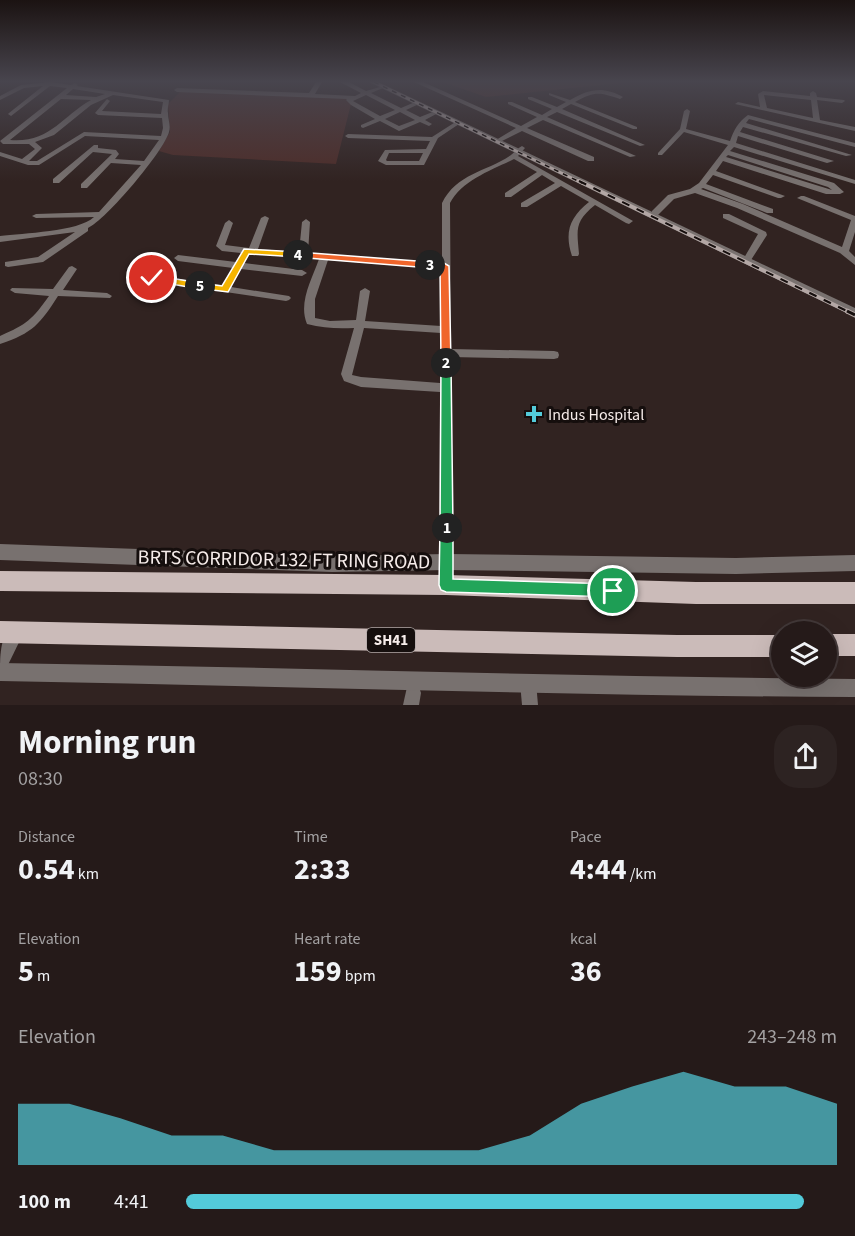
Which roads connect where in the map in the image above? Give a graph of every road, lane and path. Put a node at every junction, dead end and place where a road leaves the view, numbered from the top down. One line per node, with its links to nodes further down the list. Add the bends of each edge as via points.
1 (39, 115): 40 (street)
2 (74, 115): 39 (street, via 57,130)
3 (107, 115): 18 (street)
4 (373, 115): 19 (street)
5 (387, 115): 19 (street)
6 (409, 115): 21 (street)
7 (431, 115): 21 (street)
8 (439, 115): 23 (street)
9 (447, 115): 37 (street)
10 (493, 115): 27 (street)
11 (535, 115): 20 (street)
12 (548, 115): 20 (street)
13 (569, 115): 42 (street)
14 (602, 115): 28 (street)
15 (686, 115): 30 (street)
16 (788, 115): 22 (street)
17 (816, 115): 22 (street)
18 (164, 116): 35 (street)
19 (379, 118): 21 (street, via 399,129); 26 (street)
20 (542, 118): 27 (street); 52 (street)
21 (420, 120): 24 (street)
22 (817, 121): 31 (street)
23 (457, 123): 36 (street); 37 (street)
24 (429, 124)
25 (741, 124): 29 (street, via 751,117); 32 (street); 38 (street)
26 (363, 126)
27 (523, 128): 37 (street); 53 (street)
28 (634, 128)
29 (802, 128): 38 (street); 43 (street)
30 (684, 129): 41 (street); 49 (street)
31 (855, 129)
32 (735, 133): 41 (street); 44 (street)
33 (108, 135): 35 (street); 45 (street); 54 (street, via 81,135 43,162)
34 (348, 136): 36 (street)
35 (164, 138): 57 (street)
36 (434, 139): 46 (street)
37 (500, 140): 47 (street)
38 (796, 140): 44 (street); 51 (street)
39 (30, 142): 40 (street); 54 (street, via 39,148)
40 (2, 143)
41 (732, 144): 50 (street); 61 (street)
42 (642, 145)
43 (855, 146)
44 (791, 149): 56 (street)
45 (92, 150): 55 (street, via 116,152); 60 (street)
46 (428, 151): 46 (street, via 419,164 382,161 387,151)
47 (518, 152): 59 (street); 71 (street); 92 (street, via 448,196); 103 (street)
48 (0, 154): 54 (street)
49 (660, 154)
50 (724, 155): 50 (street, via 831,185 840,192 829,192); 58 (street)
51 (848, 155)
52 (632, 156)
53 (591, 159)
54 (24, 161)
55 (110, 161): 57 (street); 63 (street)
56 (830, 161)
57 (144, 163): 72 (street)
58 (713, 172): 64 (street); 66 (street)
59 (541, 173): 62 (street); 65 (street)
60 (56, 182)
61 (855, 182)
62 (560, 183): 68 (street); 69 (street)
63 (84, 186)
64 (699, 187): 70 (street); 71 (street, via 671,197); 83 (street)
65 (508, 195)
66 (781, 196)
67 (801, 198): 80 (street, via 855,219)
68 (594, 202): 76 (street); 84 (street, via 573,220)
69 (524, 206)
70 (770, 211)
71 (655, 213): 88 (street)
72 (102, 214): 73 (street); 79 (street)
73 (36, 216)
74 (726, 216): 88 (street, via 762,232)
75 (265, 218): 82 (street)
76 (628, 221)
77 (229, 222): 82 (street, via 220,246)
78 (306, 222): 85 (street)
79 (88, 225): 81 (street); 90 (street, via 40,260)
80 (854, 231): 83 (street)
81 (0, 239)
82 (249, 251): 85 (street); 91 (street)
83 (844, 252): 89 (street)
84 (575, 254)
85 (303, 255): 86 (street)
86 (324, 257): 92 (street); 104 (street, via 308,317 330,326)
87 (178, 258): 91 (street)
88 (748, 258): 102 (street)
89 (855, 262)
90 (8, 264)
91 (238, 266): 94 (street); 96 (street)
92 (444, 266): 105 (street)
93 (72, 269): 98 (street)
94 (302, 273)
95 (152, 278): 96 (street)
96 (225, 289): 101 (street)
97 (15, 290): 98 (street)
98 (57, 291): 100 (street); 106 (street, via 32,324)
99 (365, 291): 104 (street)
100 (107, 296)
101 (285, 298)
102 (855, 307)
103 (855, 313)
104 (360, 324): 105 (street); 109 (street, via 348,378)
105 (446, 330): 107 (street)
106 (0, 340)
107 (446, 353): 108 (street); 109 (street)
108 (554, 355)
109 (446, 388): 111 (street)
110 (0, 552): 111 (street, via 332,564)
111 (447, 562): 112 (street, via 736,566); 114 (street)
112 (855, 563)
113 (0, 581): 114 (main road, BRTS CORRIDOR 132 FT RING ROAD)
114 (446, 585): 115 (main road, BRTS CORRIDOR 132 FT RING ROAD, via 696,593)
115 (855, 593)
116 (8, 632): 119 (main road, SH41); 120 (street)
117 (837, 645): 118 (main road)
118 (855, 645)
119 (771, 646)
120 (0, 663)
121 (0, 672): 122 (street)
122 (528, 682): 123 (street, via 687,688); 124 (street)
123 (855, 688)
124 (530, 705)

